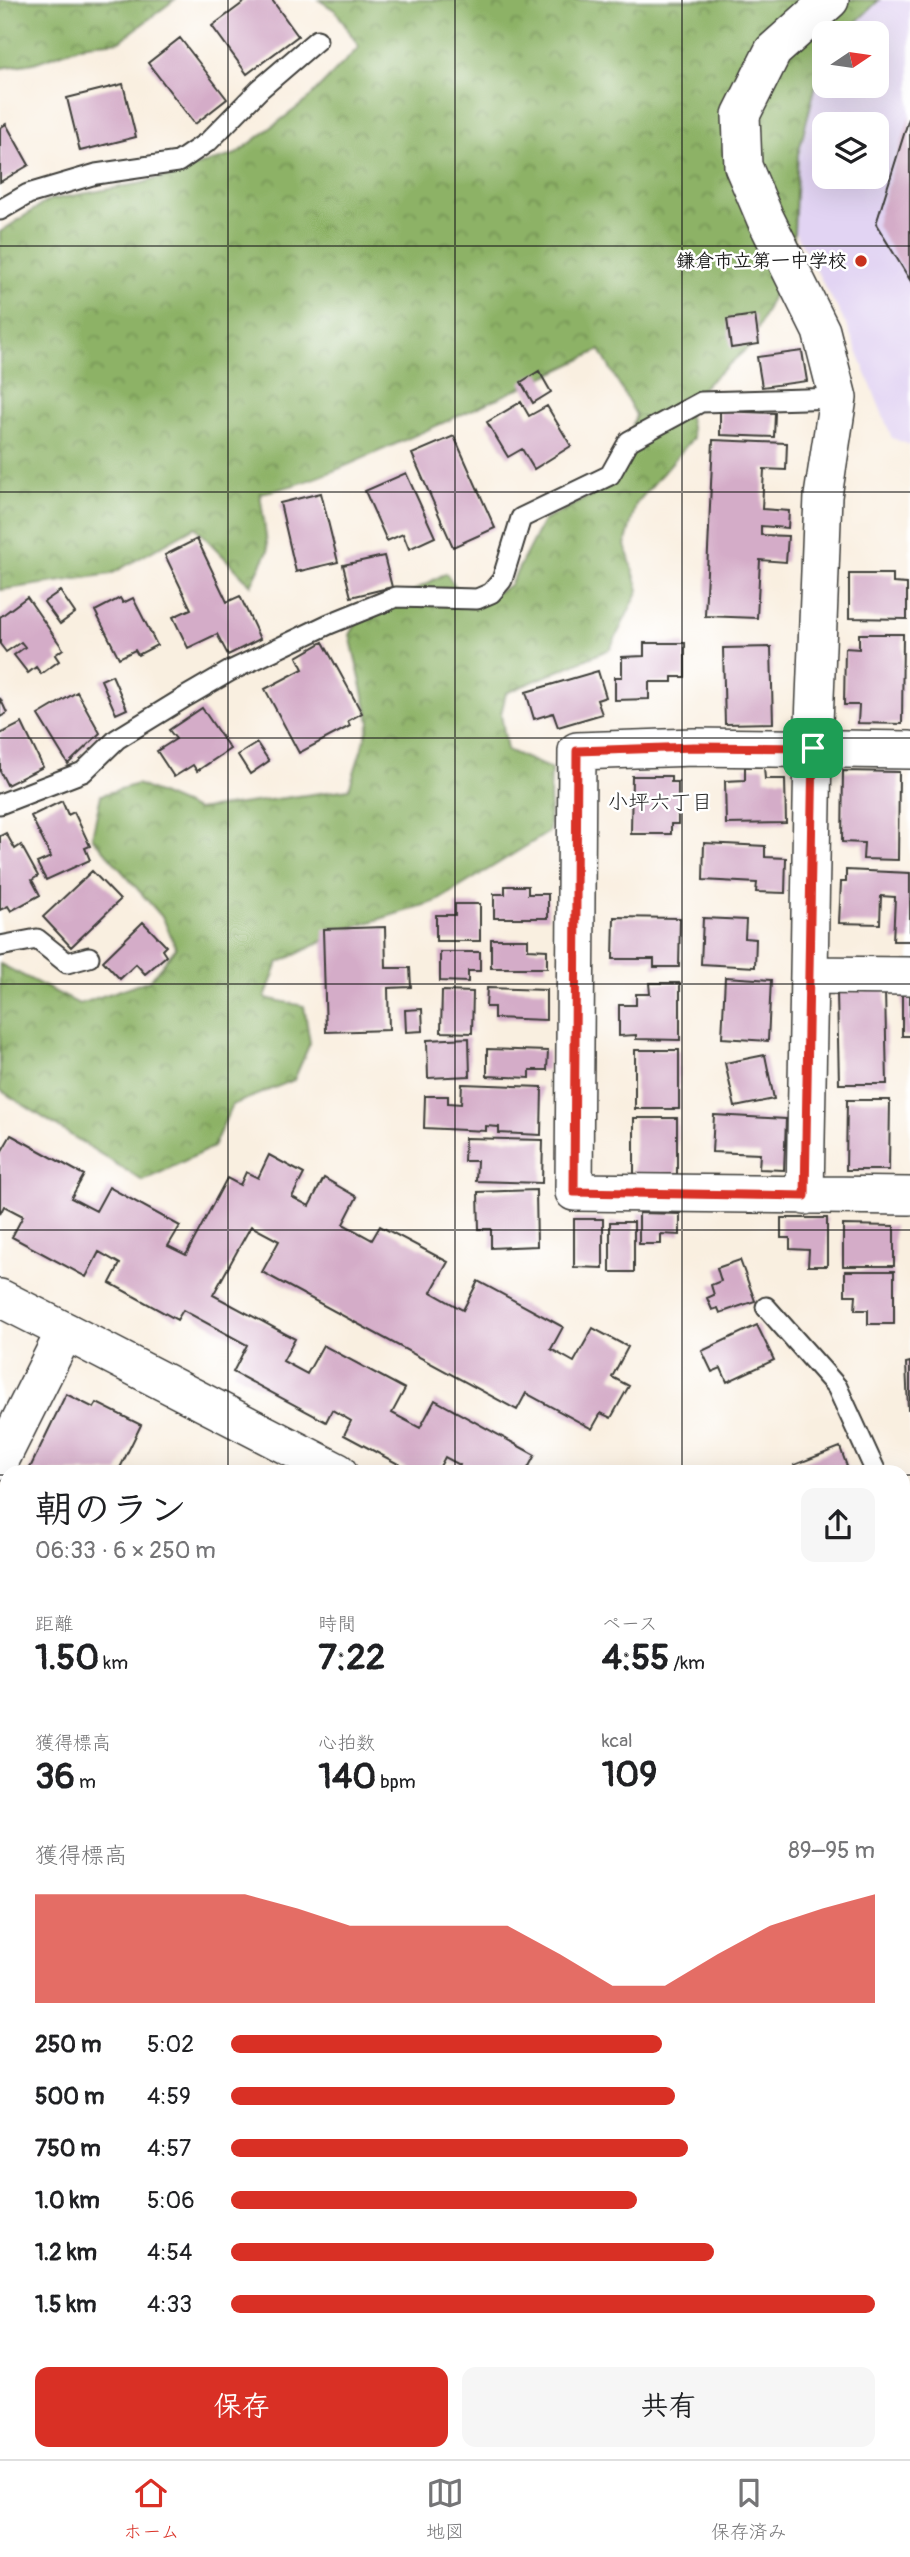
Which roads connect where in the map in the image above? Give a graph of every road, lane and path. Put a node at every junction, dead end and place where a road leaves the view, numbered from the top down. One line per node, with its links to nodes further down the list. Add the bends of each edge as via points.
1 (830, 0): 4 (street, via 773,51 741,115 743,166 821,331)
2 (317, 40): 3 (lane, via 209,141 178,162 96,174 28,194)
3 (0, 211)
4 (838, 398): 5 (street, via 823,496); 7 (lane, via 701,402 629,441 610,475 522,518 502,580 491,593 477,599 396,597 330,624 187,696 117,738 83,772)
5 (813, 748): 6 (street); 10 (street); 12 (street, via 577,751 574,1192)
6 (910, 750)
7 (0, 804)
8 (0, 946): 9 (lane, via 37,939 67,964)
9 (89, 957)
10 (810, 975): 11 (street); 12 (street)
11 (910, 976)
12 (805, 1196): 13 (street)
13 (910, 1196)
14 (0, 1298): 16 (street)
15 (766, 1307): 19 (lane, via 837,1387)
16 (65, 1331): 17 (street); 18 (street)
17 (0, 1461)
18 (324, 1465)
19 (873, 1465)

